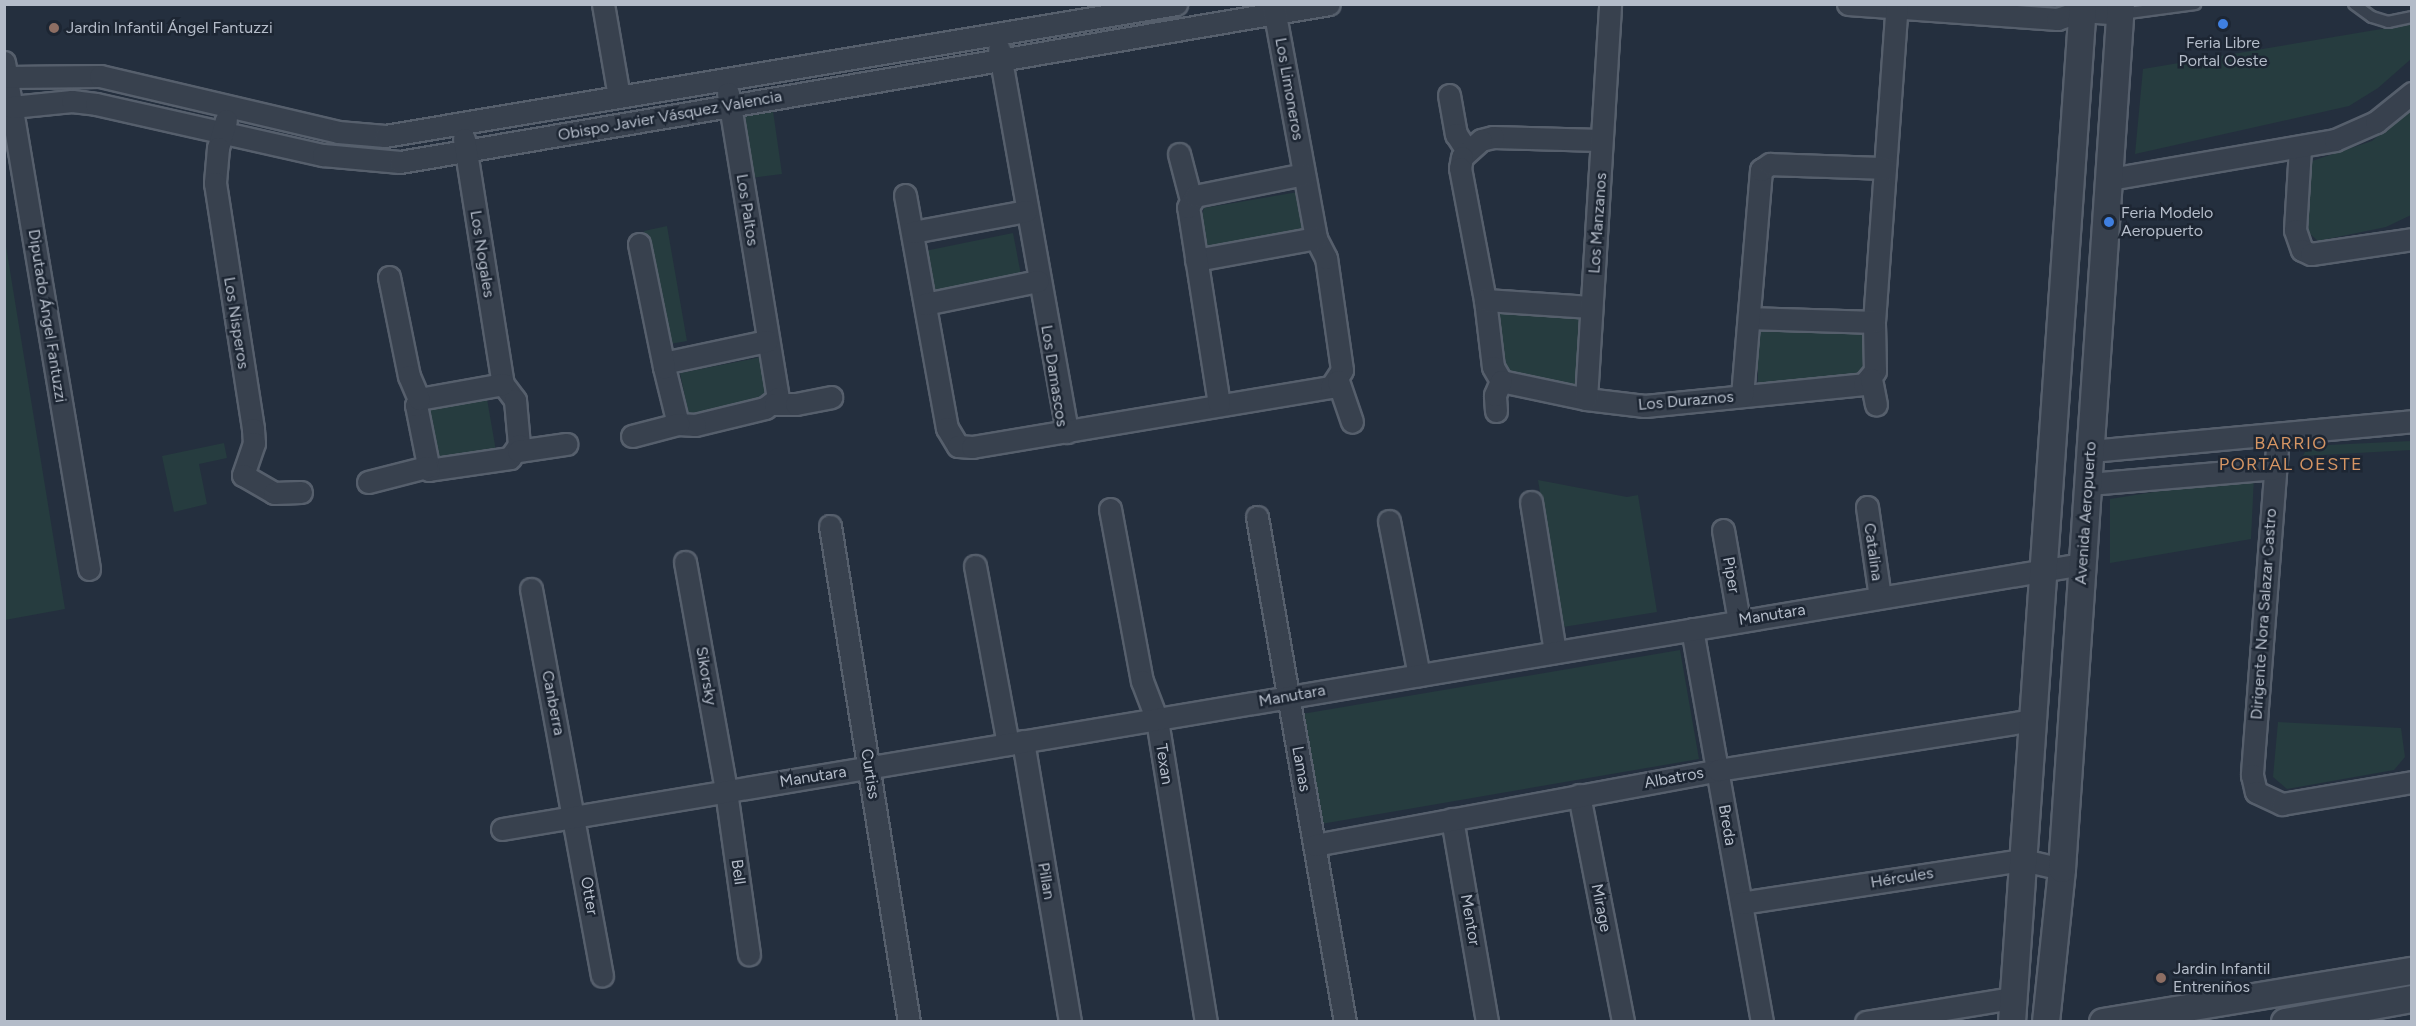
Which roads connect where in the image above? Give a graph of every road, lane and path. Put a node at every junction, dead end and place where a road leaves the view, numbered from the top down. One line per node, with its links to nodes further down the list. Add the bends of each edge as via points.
1 (603, 4): 19 (street)
2 (1176, 4): 13 (street, Obispo Javier Vásquez Valencia)
3 (1329, 4): 10 (street, Obispo Javier Vásquez Valencia)
4 (1610, 4): 25 (street, Los Manzanos)
5 (1848, 4): 8 (street)
6 (2195, 4): 11 (lane)
7 (2354, 4): 12 (lane, via 2372,17 2388,22)
8 (1897, 6): 9 (street, via 2057,19); 30 (street)
9 (2079, 7): 11 (street); 86 (street)
10 (1274, 9): 14 (street, Obispo Javier Vásquez Valencia); 31 (street, Los Limoneros)
11 (2121, 9): 32 (street, Avenida Aeropuerto)
12 (2412, 17)
13 (997, 35): 14 (street, Los Damascos); 16 (street, Obispo Javier Vásquez Valencia)
14 (1000, 60): 20 (street, Obispo Javier Vásquez Valencia); 35 (street, Los Damascos)
15 (6, 69): 21 (street, Diputado Ángel Fantuzzi); 22 (street, Obispo Javier Vásquez Valencia, via 100,76)
16 (726, 79): 19 (street, Obispo Javier Vásquez Valencia); 20 (street, Los Paltos)
17 (2412, 93): 26 (street, via 2363,129)
18 (1449, 95): 28 (street, via 1456,134)
19 (620, 97): 23 (street, Obispo Javier Vásquez Valencia)
20 (730, 106): 27 (street, Obispo Javier Vásquez Valencia); 48 (street, Los Paltos)
21 (12, 107): 24 (street, Obispo Javier Vásquez Valencia, via 72,101); 87 (street, Diputado Ángel Fantuzzi)
22 (230, 107): 23 (street, Obispo Javier Vásquez Valencia, via 352,134 404,134); 24 (street, Los Nisperos)
23 (461, 124): 27 (street, Los Nogales)
24 (223, 133): 27 (street, Obispo Javier Vásquez Valencia, via 363,161 400,162); 75 (street, Los Nisperos, via 216,166 216,200 254,442 243,475 274,493)
25 (1600, 140): 28 (street, via 1493,137 1481,140); 45 (street, Los Manzanos, via 1602,171)
26 (2300, 148): 32 (street); 38 (street, via 2295,230 2302,250 2311,254)
27 (466, 150): 53 (street, Los Nogales)
28 (1467, 151): 43 (street, via 1460,168)
29 (1179, 154): 34 (street)
30 (1885, 168): 46 (street, via 1764,166 1759,176); 47 (street)
31 (1304, 174): 34 (street, via 1195,196); 37 (street, Los Limoneros)
32 (2110, 179): 70 (street, Avenida Aeropuerto)
33 (905, 195): 36 (street, Los Damascos)
34 (1191, 200): 40 (street, via 1188,207)
35 (1026, 211): 36 (street); 42 (street, Los Damascos)
36 (913, 232): 44 (street, Los Damascos)
37 (1316, 238): 40 (street); 51 (street, Los Limoneros, via 1326,258 1342,370)
38 (2412, 239)
39 (639, 244): 49 (street)
40 (1196, 260): 59 (street)
41 (388, 277): 56 (street, via 409,376)
42 (1038, 281): 44 (street); 65 (street, Los Damascos)
43 (1485, 300): 45 (street); 52 (street, via 1493,367)
44 (925, 304): 65 (street, Los Damascos, via 947,428 958,446)
45 (1592, 307): 57 (street, Los Manzanos)
46 (1749, 318): 47 (street); 54 (street)
47 (1874, 322): 50 (street, via 1875,371)
48 (767, 341): 49 (street, via 668,362); 58 (street, Los Paltos, via 777,390)
49 (664, 367): 64 (street)
50 (1871, 379): 54 (street, Los Duraznos, via 1864,384); 60 (street)
51 (1338, 381): 59 (street, via 1331,387 1310,392); 63 (street, Los Limoneros)
52 (1501, 381): 57 (street, Los Duraznos); 61 (street)
53 (503, 384): 56 (street); 69 (street, Los Nogales, via 515,400)
54 (1742, 396): 57 (street, Los Duraznos, via 1645,406)
55 (831, 397): 58 (street)
56 (418, 399): 71 (street)
57 (1586, 399)
58 (775, 404): 64 (street, via 695,425)
59 (1219, 404): 65 (street)
60 (1876, 405)
61 (1496, 411)
62 (2412, 421): 66 (street)
63 (1353, 422)
64 (678, 424): 67 (street)
65 (1067, 432)
66 (2278, 435): 70 (street); 72 (street, Dirigente Nora Salazar Castro)
67 (632, 436)
68 (566, 444): 69 (street)
69 (518, 451): 71 (street, via 510,458 433,471)
70 (2091, 451): 74 (street, Avenida Aeropuerto)
71 (427, 467): 73 (street)
72 (2276, 468): 74 (street); 100 (street, Dirigente Nora Salazar Castro, via 2252,775 2256,792 2282,804)
73 (368, 482)
74 (2088, 484): 84 (street, Avenida Aeropuerto)
75 (301, 492)
76 (1531, 502): 92 (street)
77 (1867, 507): 89 (street, Catalina)
78 (1110, 509): 95 (street, Texan, via 1142,681)
79 (1257, 518): 94 (street, Lamas)
80 (1389, 521): 93 (street)
81 (830, 526): 98 (street, Curtiss)
82 (1723, 530): 90 (street, Piper)
83 (685, 562): 101 (street, Sikorsky)
84 (2083, 564): 86 (street, Manutara); 108 (street, Avenida Aeropuerto)
85 (975, 566): 97 (street, Pillan)
86 (2045, 568): 89 (street, Manutara); 96 (street)
87 (89, 569)
88 (531, 589): 103 (street, Canberra)
89 (1880, 597): 90 (street, Manutara)
90 (1739, 621): 91 (street, Manutara)
91 (1692, 629): 92 (street, Manutara); 99 (street, Breda)
92 (1556, 652): 93 (street, Manutara)
93 (1419, 675): 94 (street, Manutara)
94 (1289, 697): 95 (street, Manutara); 106 (street, Lamas)
95 (1156, 720): 97 (street, Manutara); 117 (street, Texan)
96 (2034, 720): 99 (street, Albatros); 107 (street)
97 (1015, 743): 98 (street, Manutara); 116 (street, Pillan)
98 (869, 767): 101 (street, Manutara); 115 (street, Curtiss)
99 (1718, 770): 102 (street, Albatros); 109 (street, Breda)
100 (2412, 782)
101 (726, 791): 103 (street, Manutara); 110 (street, Bell)
102 (1579, 795): 104 (street, Albatros); 120 (street, Mirage)
103 (575, 817): 105 (street, Manutara); 112 (street, Otter)
104 (1452, 819): 106 (street, Albatros); 119 (street, Mentor)
105 (502, 829)
106 (1315, 845): 118 (street, Lamas)
107 (2023, 860): 108 (street, Hércules); 109 (street, Hércules); 114 (street)
108 (2062, 869): 123 (street, Avenida Aeropuerto)
109 (1741, 903): 121 (street, Breda)
110 (749, 954)
111 (2412, 970): 124 (street)
112 (602, 976)
113 (2412, 999): 125 (street)
114 (2013, 1010): 122 (street)
115 (909, 1022)
116 (1070, 1022)
117 (1206, 1022)
118 (1345, 1022)
119 (1487, 1022)
120 (1623, 1022)
121 (1762, 1022)
122 (1866, 1022)
123 (2046, 1022)
124 (2103, 1022)
125 (2284, 1022)

